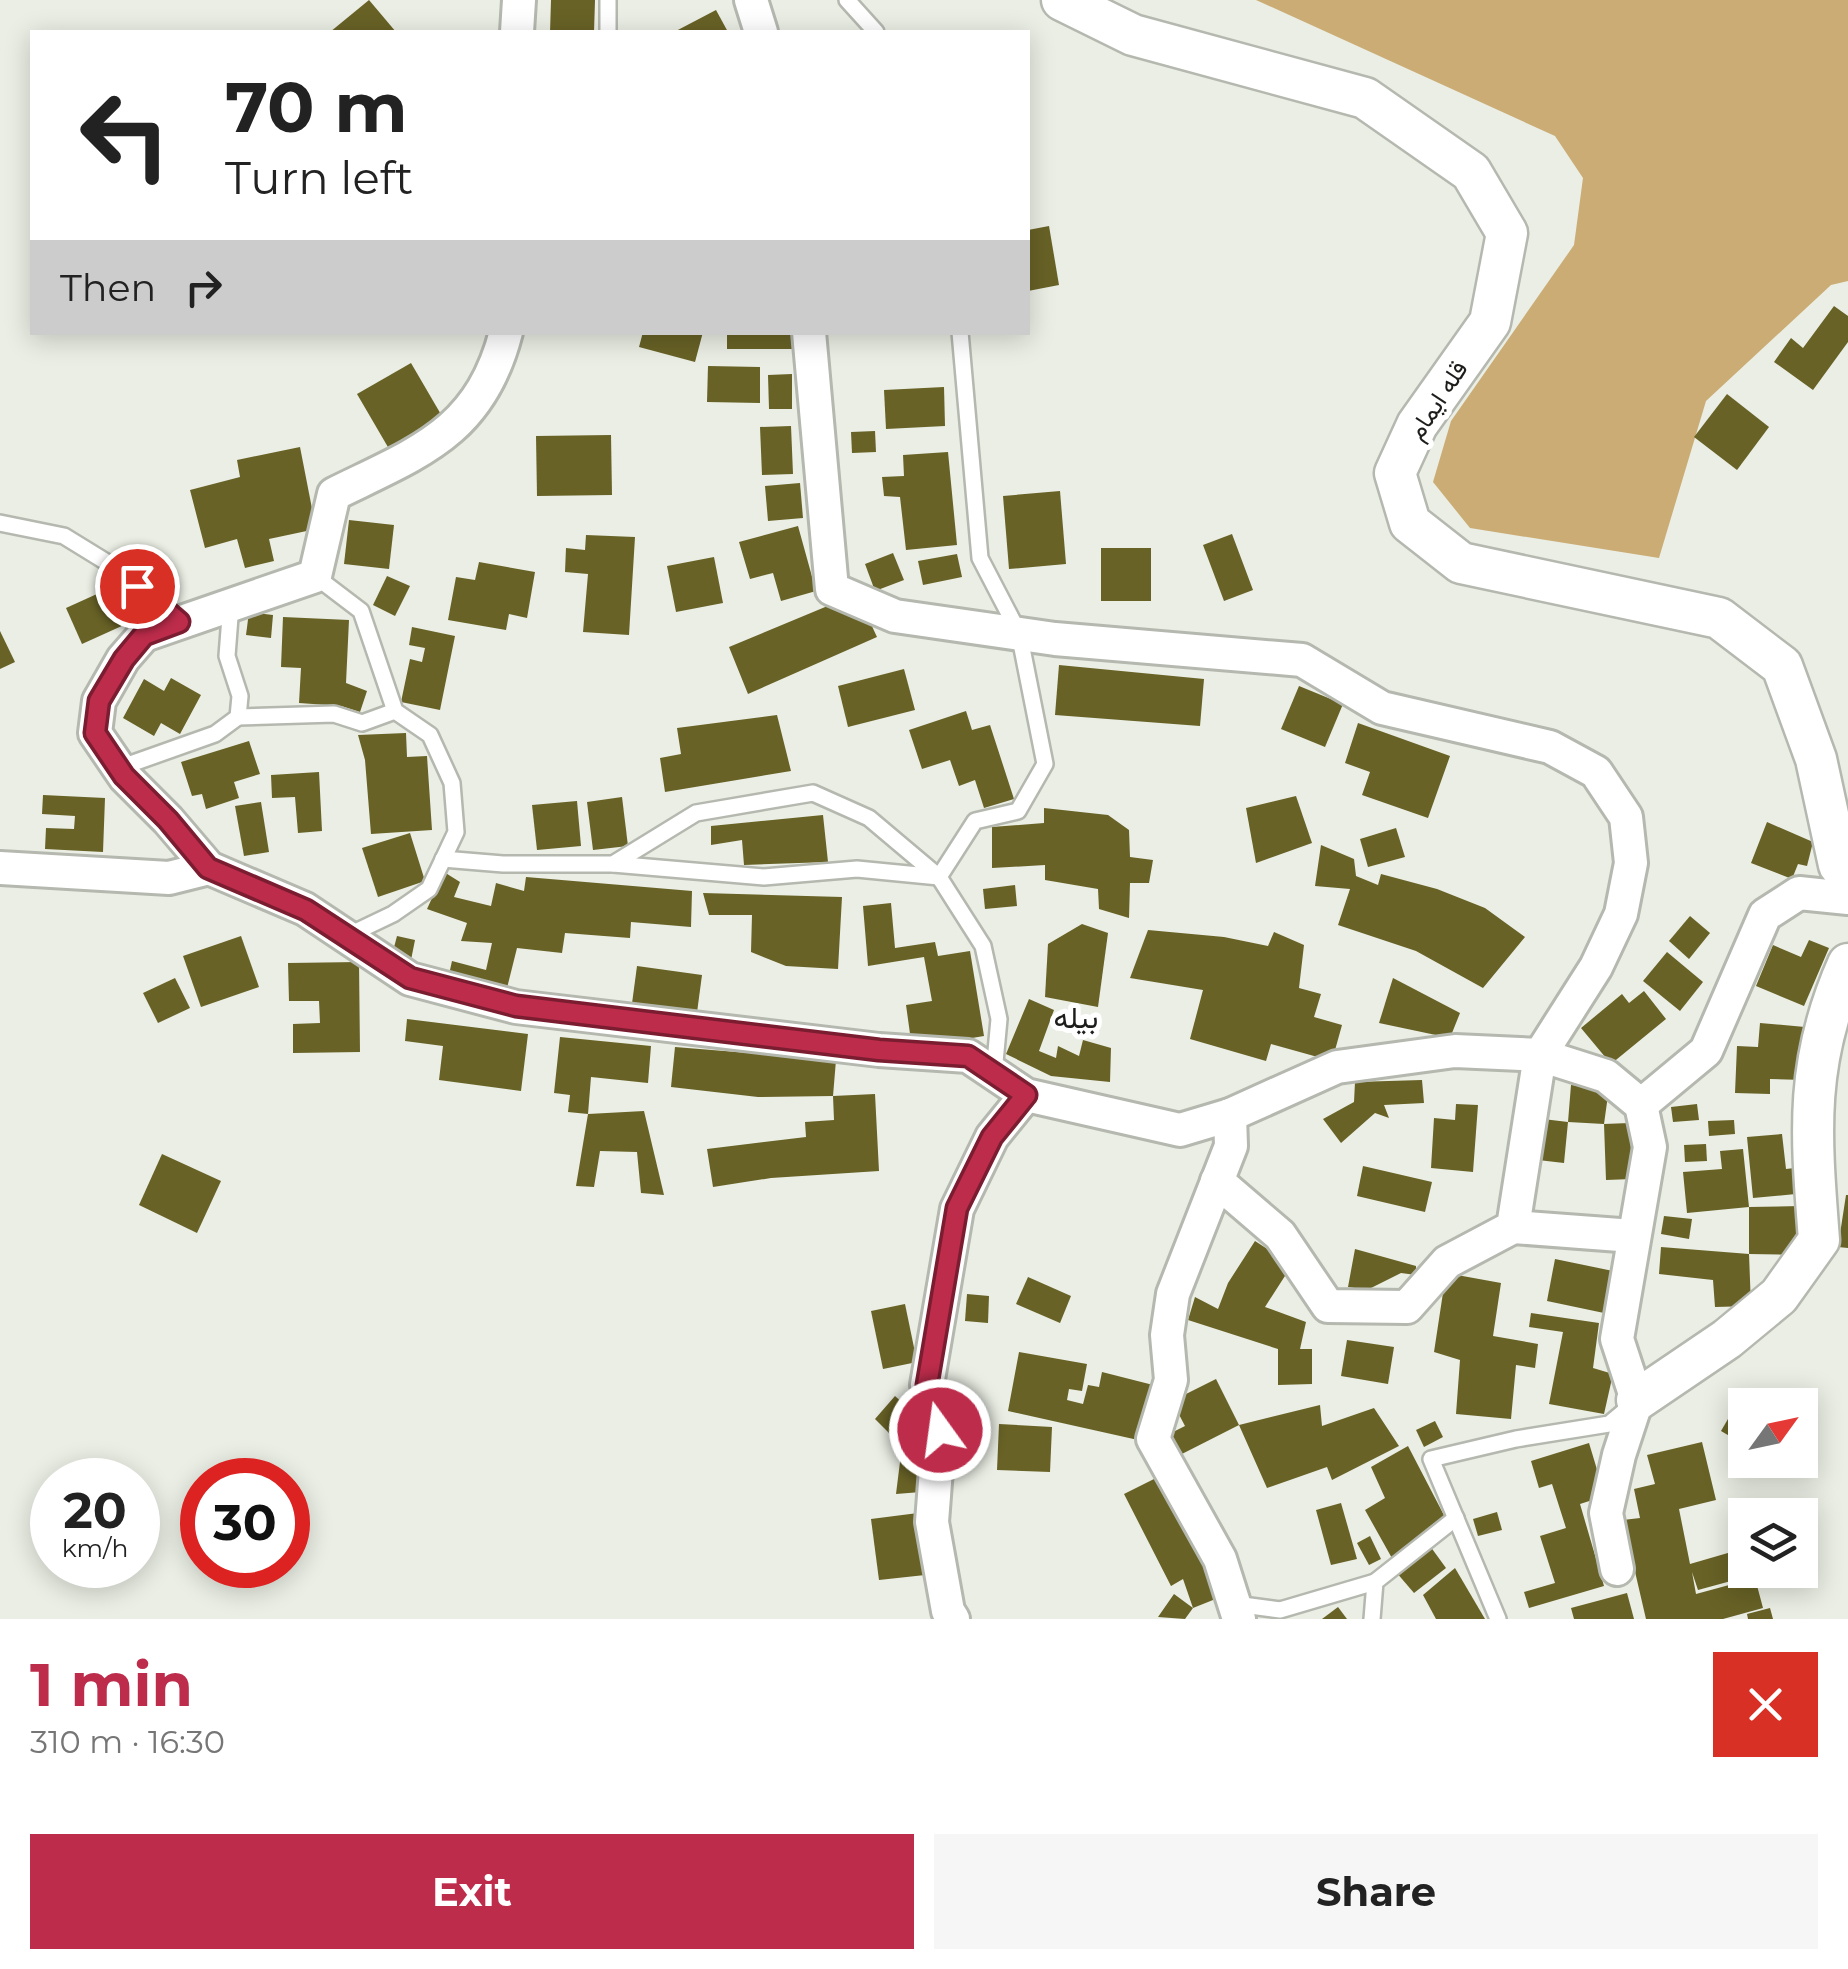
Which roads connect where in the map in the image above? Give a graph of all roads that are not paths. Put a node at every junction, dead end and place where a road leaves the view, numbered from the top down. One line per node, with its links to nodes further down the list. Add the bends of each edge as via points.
1 (519, 0): 6 (street)
2 (608, 0): 7 (lane)
3 (752, 0): 8 (street)
4 (847, 0): 9 (lane)
5 (1062, 0): 25 (street, قله ایمام, via 1133,34 1365,98 1472,172 1507,233 1490,322 1417,425 1394,473 1410,523 1461,563 1719,618 1782,666 1816,758 1839,866)
6 (517, 30)
7 (608, 30)
8 (760, 30)
9 (874, 30)
10 (505, 335): 14 (street, via 472,410 427,448 334,494)
11 (809, 335): 17 (street, via 832,589 895,616)
12 (960, 335): 17 (lane, via 980,558)
13 (0, 523): 16 (lane, via 64,536 116,568)
14 (315, 576): 15 (street); 18 (lane, via 361,611)
15 (231, 604): 16 (street); 19 (lane, via 228,656 240,696)
16 (179, 622): 20 (street, via 144,635 99,701 95,733)
17 (1019, 634): 26 (lane, via 1045,764 1018,811 975,820); 30 (street, via 1302,660 1382,708 1550,747 1596,772 1626,817 1631,863 1622,914)
18 (395, 711): 19 (lane, via 362,723 334,714); 21 (lane, via 430,735 452,783 456,832)
19 (238, 718): 20 (lane, via 215,734)
20 (118, 768): 24 (street)
21 (443, 860): 22 (lane); 28 (lane, via 429,888)
22 (613, 864): 26 (lane, via 764,877 856,869); 26 (lane, via 696,813 812,793 869,818)
23 (0, 868): 24 (street, via 169,878)
24 (208, 868): 28 (street, via 306,910)
25 (1848, 874)
26 (939, 877): 31 (lane, via 983,946 1000,1019)
27 (1848, 898): 33 (street, via 1799,893 1765,915 1706,1051)
28 (347, 936): 31 (street, via 410,978 516,1006 968,1056)
29 (1848, 964): 38 (street, via 1818,1052 1810,1135 1819,1240 1779,1296)
30 (1540, 1055): 33 (street, via 1606,1076); 34 (street, via 1455,1052 1336,1066); 36 (street)
31 (994, 1073): 32 (street)
32 (1026, 1095): 34 (street, via 1180,1130); 43 (street, via 992,1137 957,1208 927,1385 940,1430 932,1522)
33 (1641, 1105): 37 (street, via 1650,1147)
34 (1230, 1115): 35 (street, via 1230,1146)
35 (1217, 1181): 36 (street, via 1280,1236 1328,1306 1407,1307 1447,1262); 42 (street, via 1173,1294 1167,1334 1171,1380 1153,1439 1220,1559)
36 (1513, 1226): 37 (street)
37 (1634, 1236): 38 (street, via 1617,1339)
38 (1637, 1400): 39 (lane, via 1609,1424 1432,1459); 40 (street, via 1606,1512)
39 (1456, 1518): 41 (lane); 45 (lane)
40 (1618, 1569)
41 (1375, 1582): 42 (lane, via 1280,1610); 44 (lane)
42 (1237, 1612)
43 (952, 1619)
44 (1372, 1619)
45 (1498, 1619)

